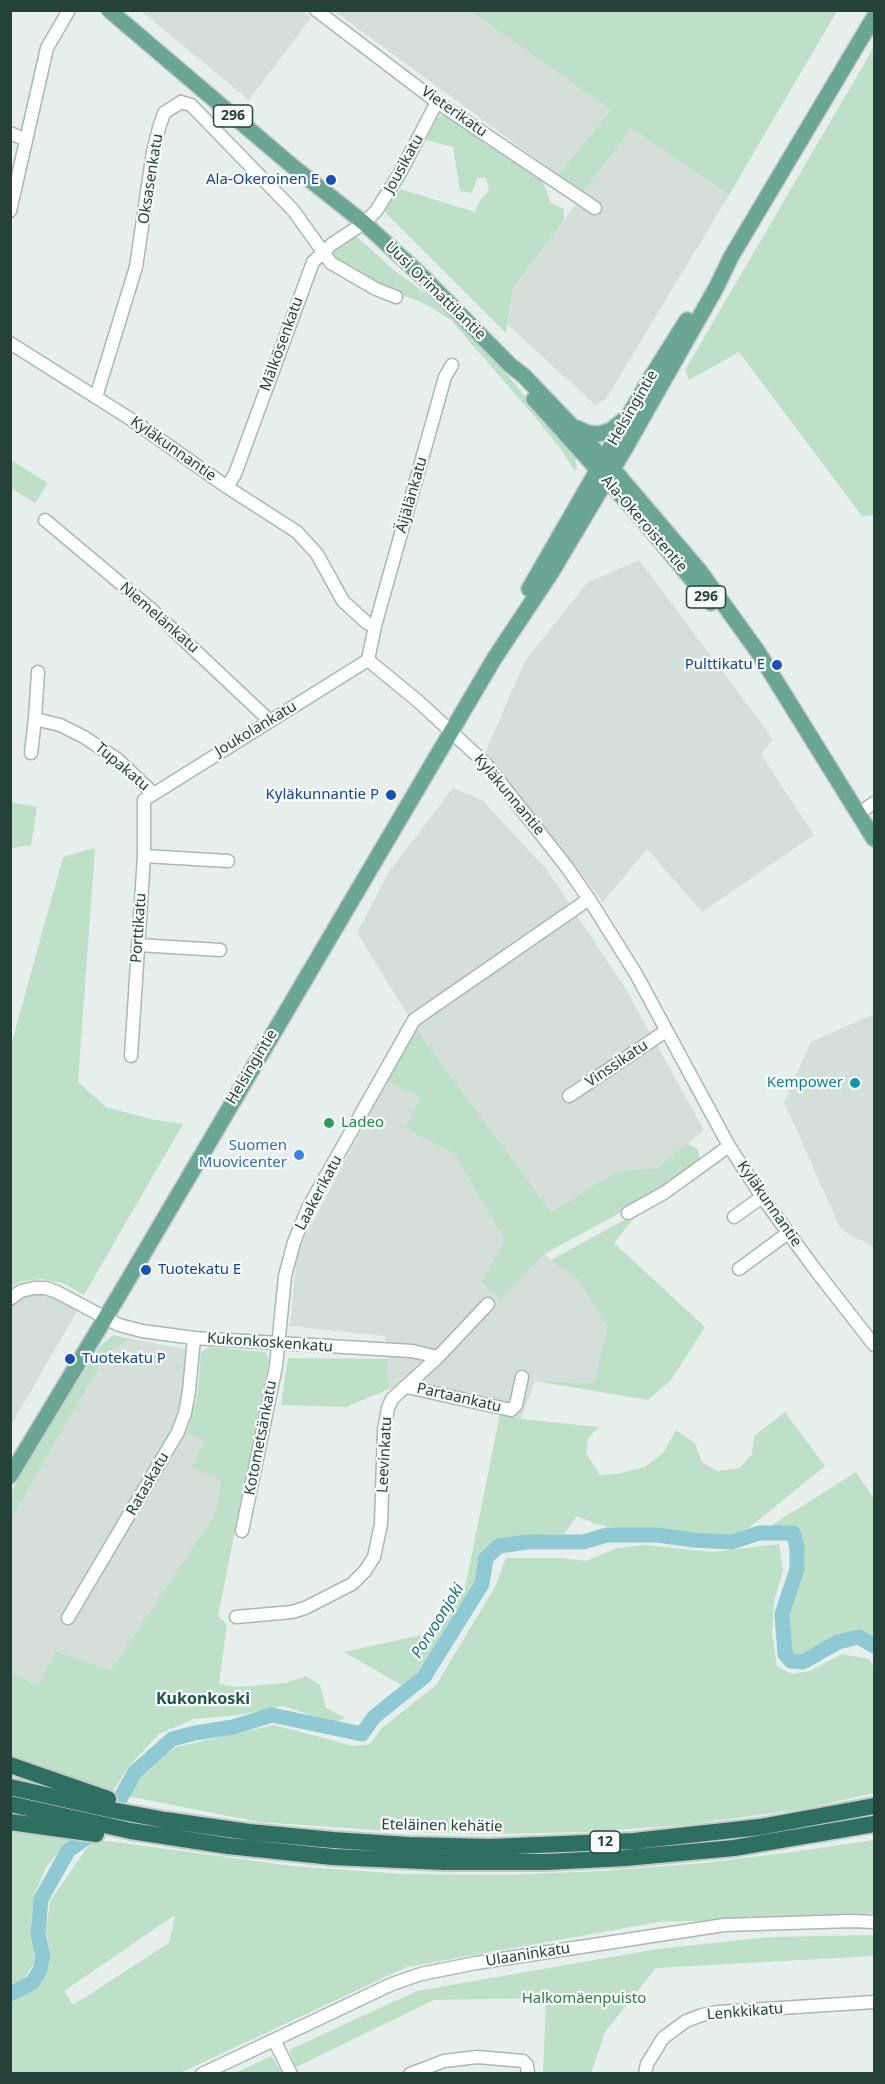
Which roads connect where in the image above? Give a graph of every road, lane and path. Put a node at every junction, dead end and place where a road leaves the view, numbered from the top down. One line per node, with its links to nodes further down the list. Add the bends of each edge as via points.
1 (69, 10): 7 (street)
2 (78, 10): 7 (street)
3 (109, 10): 13 (main road, Uusi Orimattilantie / 296)
4 (126, 10): 13 (main road, Uusi Orimattilantie / 296)
5 (316, 10): 8 (street, Vieterikatu)
6 (874, 17): 15 (main road, Helsingintie)
7 (63, 23): 10 (street, via 47,48)
8 (437, 102): 11 (street, Vieterikatu); 13 (street, Jousikatu, via 391,189 376,212)
9 (10, 133): 10 (street)
10 (26, 140): 12 (street)
11 (595, 208)
12 (10, 211)
13 (362, 221): 14 (street, Mälkösenkatu); 19 (main road, Uusi Orimattilantie / 296)
14 (322, 253): 16 (street, via 350,276); 20 (street, Oksasenkatu, via 293,210 191,105 181,102 173,106 164,113 159,128 136,267); 24 (street, Mälkösenkatu, via 308,273)
15 (731, 257): 21 (main road, Helsingintie, via 668,348); 23 (main road, Helsingintie)
16 (396, 297)
17 (10, 343): 20 (street, Kyläkunnantie)
18 (452, 365): 26 (street, Äijälänkatu, via 445,377)
19 (510, 365): 22 (main road, Uusi Orimattilantie / 296); 23 (main road, Uusi Orimattilantie / 296, via 518,381)
20 (96, 397): 24 (street, Kyläkunnantie)
21 (634, 407): 22 (main road, via 605,433 588,433); 23 (main road, Helsingintie)
22 (569, 422): 23 (main road, Uusi Orimattilantie / 296)
23 (605, 469): 31 (main road, Helsingintie, via 542,565 494,658); 35 (main road, Ala-Okeroistentie / 296, via 800,720)
24 (227, 487): 26 (street, Kyläkunnantie, via 297,532 317,554 343,601)
25 (45, 520): 30 (street, Niemelänkatu, via 151,609)
26 (375, 626): 27 (street)
27 (368, 660): 30 (street, Joukolankatu); 31 (street, Kyläkunnantie)
28 (38, 672): 29 (street)
29 (35, 719): 32 (street); 33 (street, Tupakatu, via 60,725 117,759)
30 (270, 721): 33 (street, Joukolankatu)
31 (450, 731): 39 (street, Kyläkunnantie, via 485,763); 53 (main road, Helsingintie)
32 (31, 753)
33 (149, 796): 37 (street, Porttikatu)
34 (874, 803): 35 (street)
35 (859, 813): 36 (main road, Ala-Okeroistentie / 296)
36 (874, 839)
37 (144, 856): 38 (street); 40 (street, Porttikatu)
38 (228, 861)
39 (589, 899): 42 (street, Kyläkunnantie); 55 (street, Laakerikatu, via 414,1020 308,1208 285,1276)
40 (138, 945): 41 (street); 43 (street, Porttikatu)
41 (220, 950)
42 (666, 1031): 44 (street, Vinssikatu); 45 (street, Kyläkunnantie)
43 (131, 1056)
44 (569, 1096)
45 (729, 1146): 46 (street, Kyläkunnantie); 47 (street, via 664,1193)
46 (762, 1197): 48 (street); 49 (street, Kyläkunnantie)
47 (628, 1213)
48 (734, 1217)
49 (788, 1233): 50 (street); 56 (street, Kyläkunnantie)
50 (739, 1269)
51 (10, 1299): 53 (street, Kukonkoskenkatu, via 21,1291 46,1288)
52 (488, 1304): 57 (street, Leevinkatu)
53 (105, 1318): 54 (street, Kukonkoskenkatu, via 142,1331); 60 (main road, Helsingintie)
54 (194, 1338): 55 (street, Kukonkoskenkatu); 63 (street, Rataskatu, via 189,1391 178,1432)
55 (279, 1344): 57 (street, Kukonkoskenkatu, via 412,1351); 61 (street, Kotometsänkatu)
56 (874, 1345)
57 (438, 1357): 59 (street, Leevinkatu)
58 (522, 1377): 59 (street, Partaankatu, via 516,1405 511,1410)
59 (407, 1387): 62 (street, Leevinkatu, via 393,1399 385,1418 381,1524 374,1557 365,1571 352,1584 305,1608)
60 (10, 1476)
61 (242, 1531)
62 (236, 1617)
63 (68, 1618)
64 (10, 1765): 66 (highway)
65 (10, 1787): 66 (highway, Eteläinen kehätie / 12)
66 (87, 1799): 73 (highway, Eteläinen kehätie / 12)
67 (10, 1804): 71 (highway, Eteläinen kehätie / 12)
68 (874, 1806): 73 (highway, Eteläinen kehätie / 12, via 760,1827 634,1841)
69 (10, 1822): 71 (highway)
70 (874, 1824): 74 (highway, Eteläinen kehätie / 12, via 735,1848)
71 (72, 1825): 73 (highway, Eteläinen kehätie / 12, via 228,1846)
72 (874, 1835): 74 (highway)
73 (333, 1849): 74 (highway, Eteläinen kehätie / 12, via 487,1863)
74 (626, 1858)
75 (874, 1922): 77 (street, Ulaaninkatu, via 724,1925 476,1963 392,1984)
76 (874, 2002): 82 (street, Lenkkikatu, via 702,2015 686,2020 663,2038)
77 (274, 2040): 78 (street, Ulaaninkatu); 79 (street)
78 (202, 2073)
79 (291, 2073)
80 (410, 2073): 81 (street, via 444,2061 477,2057 523,2061)
81 (528, 2073)
82 (645, 2073)

